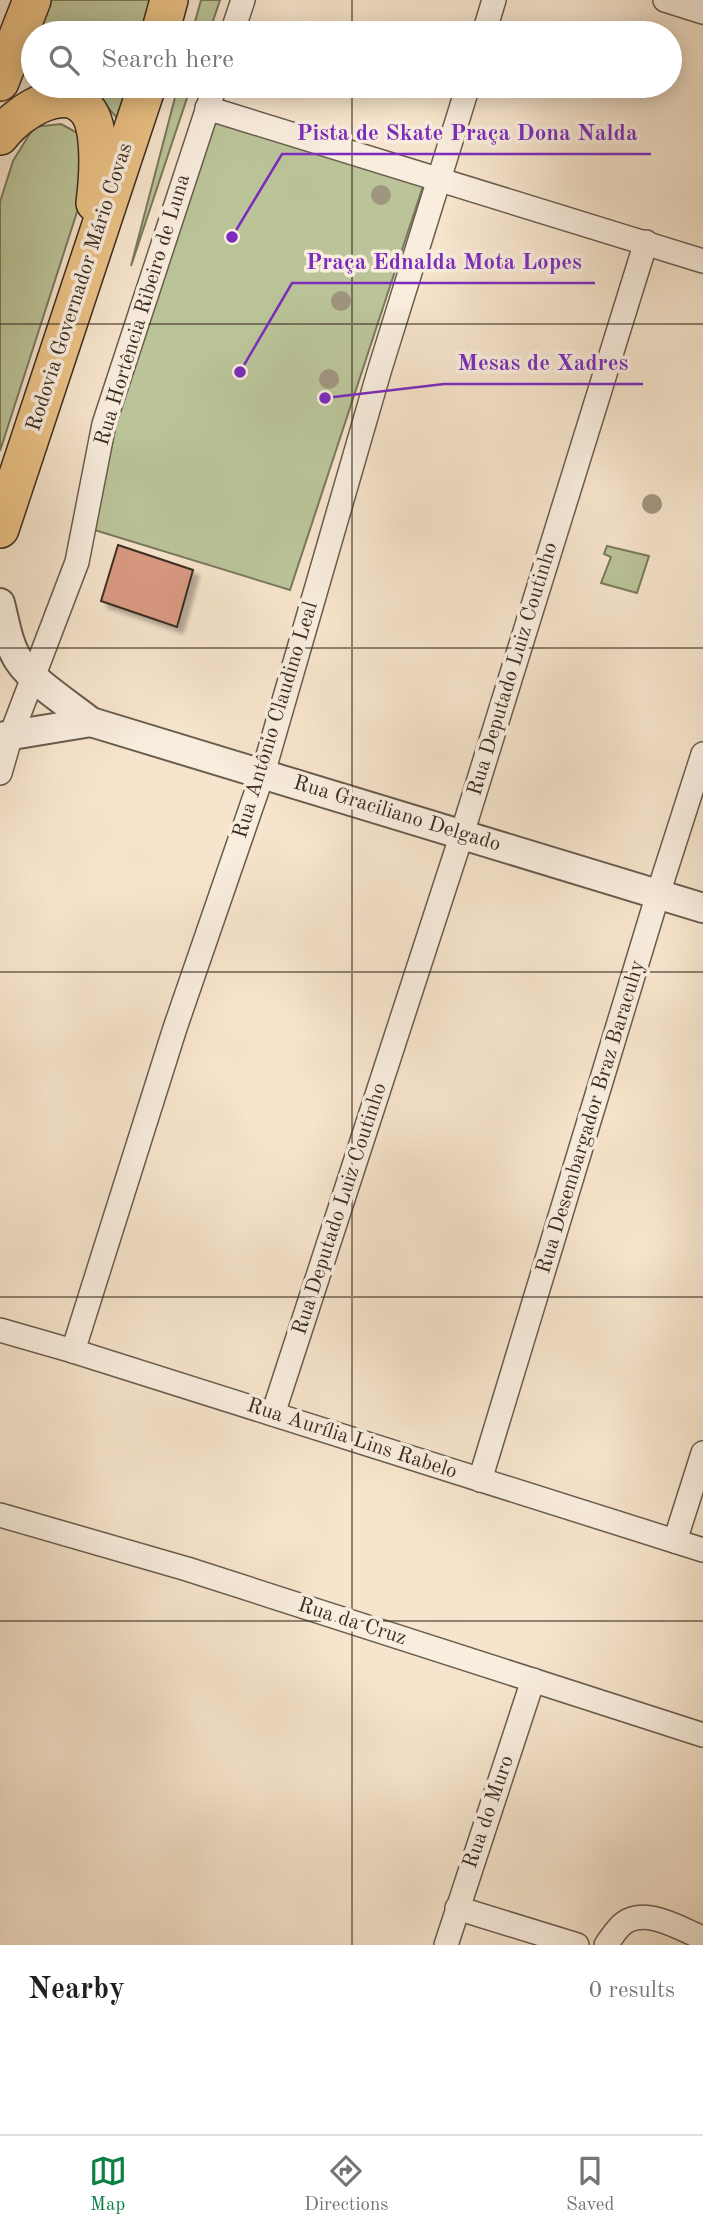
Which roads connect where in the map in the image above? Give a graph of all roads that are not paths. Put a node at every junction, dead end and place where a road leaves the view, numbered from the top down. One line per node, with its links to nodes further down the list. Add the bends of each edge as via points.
1 (32, 0): 7 (highway)
2 (169, 0): 8 (highway)
3 (243, 0): 9 (street)
4 (494, 0): 10 (street)
5 (665, 0): 6 (street)
6 (703, 12)
7 (24, 21)
8 (163, 21)
9 (236, 21)
10 (488, 21)
11 (21, 28): 12 (highway)
12 (0, 82)
13 (143, 98): 21 (highway, Rodovia Governador Mário Covas)
14 (211, 98): 24 (street, Rua Hortência Ribeiro de Luna, via 104,424 77,562)
15 (214, 98): 18 (street)
16 (464, 98): 18 (street, Rua Antônio Claudino Leal)
17 (0, 136): 21 (highway, via 25,111 43,102 70,100 85,108 92,118 98,168)
18 (440, 180): 19 (street); 29 (street, Rua Antônio Claudino Leal)
19 (646, 242): 20 (street); 30 (street, Rua Deputado Luiz Coutinho)
20 (703, 261)
21 (89, 263): 22 (highway, Rodovia Governador Mário Covas)
22 (0, 529)
23 (0, 603): 24 (street, Rua Graciliano Delgado, via 19,662)
24 (34, 677): 25 (street, Rua Graciliano Delgado); 26 (street, Rua Hortência Ribeiro de Luna)
25 (91, 722): 26 (street, Rua Graciliano Delgado); 29 (street, Rua Graciliano Delgado)
26 (6, 736): 28 (street, Rua Hortência Ribeiro de Luna)
27 (703, 754): 31 (street, Rua Desembargador Braz Baracuhy)
28 (0, 773)
29 (263, 773): 30 (street, Rua Graciliano Delgado); 34 (street, Rua Antônio Claudino Leal, via 175,1028)
30 (462, 834): 31 (street, Rua Graciliano Delgado); 35 (street, Rua Deputado Luiz Coutinho)
31 (658, 894): 32 (street, Rua Graciliano Delgado); 37 (street, Rua Desembargador Braz Baracuhy)
32 (703, 908)
33 (0, 1330): 34 (street, Rua Aurília Lins Rabelo)
34 (73, 1351): 35 (street, Rua Aurília Lins Rabelo)
35 (273, 1414): 37 (street, Rua Aurília Lins Rabelo)
36 (703, 1453): 39 (street)
37 (480, 1480): 39 (street, Rua Aurília Lins Rabelo)
38 (0, 1515): 41 (street, Rua da Cruz, via 187,1569)
39 (675, 1541): 40 (street, Rua Aurília Lins Rabelo)
40 (703, 1550)
41 (533, 1680): 42 (street, Rua da Cruz); 43 (street, Rua do Muro)
42 (703, 1735)
43 (457, 1908): 45 (street, Rua do Muro); 46 (street)
44 (703, 1938): 47 (street, via 653,1918 637,1917 622,1924)
45 (446, 1945)
46 (577, 1945)
47 (606, 1945)

